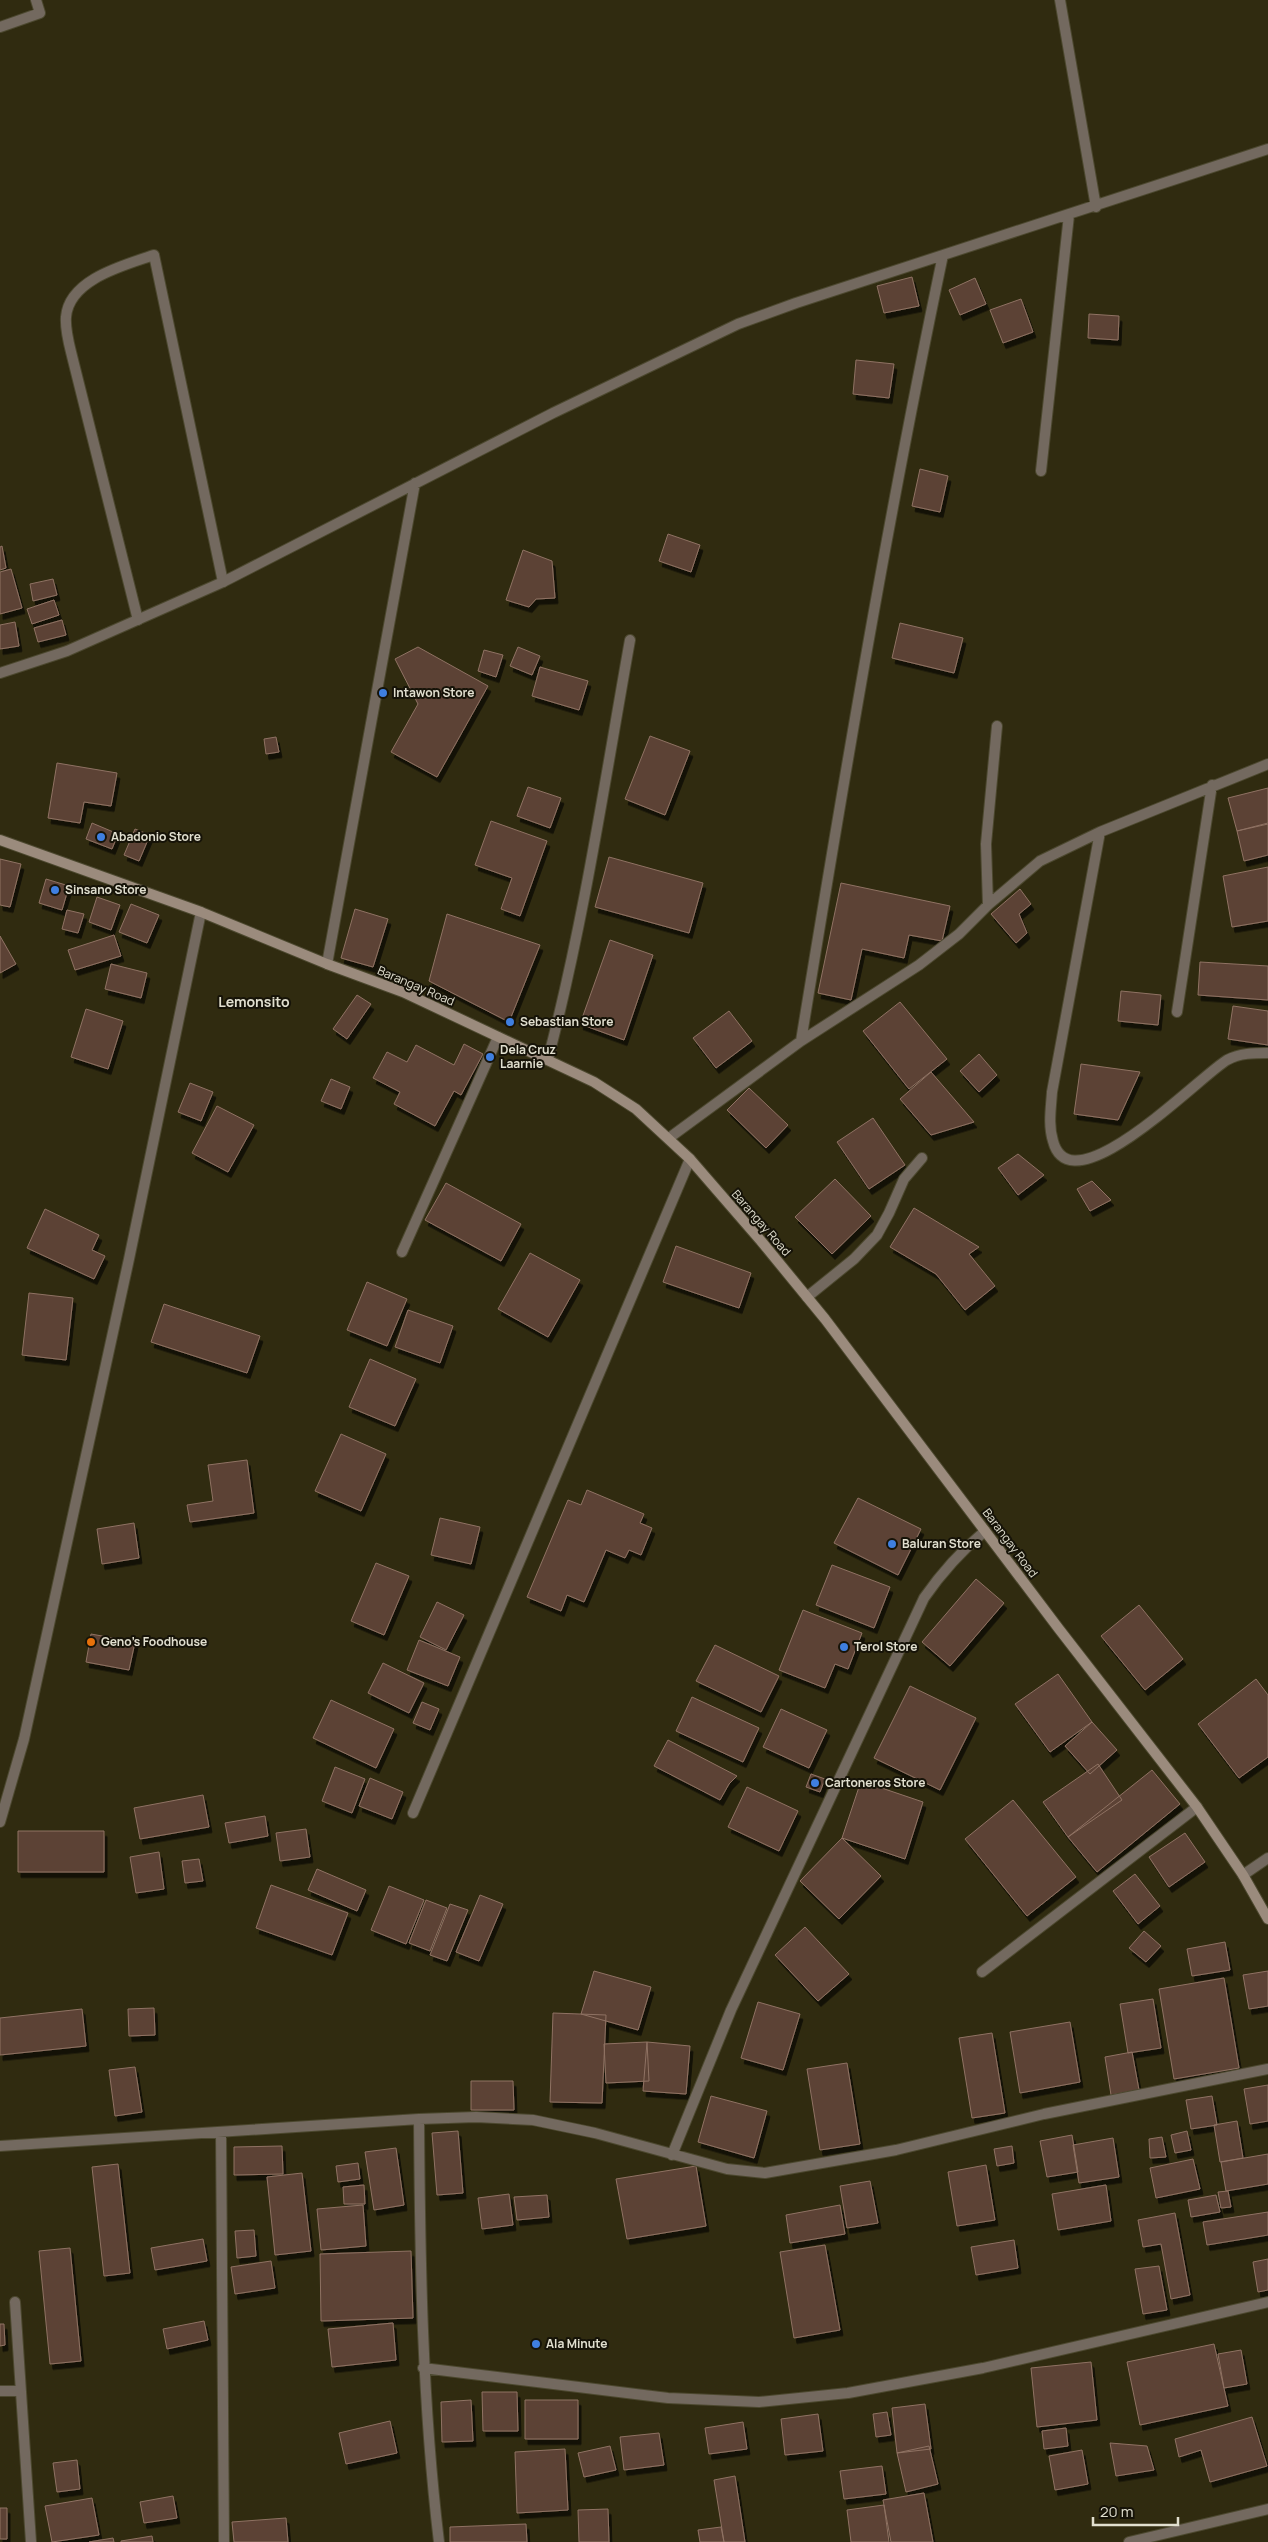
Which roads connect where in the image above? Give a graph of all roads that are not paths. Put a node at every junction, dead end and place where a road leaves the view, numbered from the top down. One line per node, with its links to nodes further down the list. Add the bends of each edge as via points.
1 (36, 0): 3 (street, via 40,13)
2 (1060, 0): 5 (street)
3 (0, 28)
4 (1268, 150): 5 (street)
5 (1096, 207): 6 (street)
6 (1069, 216): 7 (street); 8 (street)
7 (944, 255): 9 (street, via 738,324); 24 (street, via 918,375 861,681)
8 (1041, 471)
9 (415, 483): 10 (street); 21 (street)
10 (223, 582): 11 (street); 11 (street, via 154,255 112,269 91,281 71,300 66,316 72,356)
11 (138, 620): 13 (street, via 67,651)
12 (630, 640): 26 (street, via 581,920)
13 (0, 673)
14 (997, 726): 19 (street, via 986,844)
15 (1268, 764): 16 (street)
16 (1212, 785): 17 (street); 22 (street)
17 (1100, 832): 19 (street, via 1040,861); 25 (street, via 1052,1092 1050,1123 1053,1143 1061,1157 1072,1162 1091,1159 1119,1144 1162,1113 1227,1060 1242,1054)
18 (0, 840): 20 (street, Barangay Road)
19 (988, 905): 24 (street, via 959,934 919,965)
20 (201, 912): 21 (street, Barangay Road); 35 (street, via 24,1739)
21 (327, 964): 23 (street, Barangay Road, via 403,992)
22 (1178, 1012)
23 (498, 1037): 26 (street, Barangay Road); 30 (street)
24 (801, 1041): 27 (street)
25 (1268, 1053)
26 (548, 1059): 27 (street, Barangay Road, via 611,1092)
27 (669, 1138): 29 (street, Barangay Road)
28 (922, 1158): 31 (street, via 904,1179 877,1235 854,1259)
29 (690, 1159): 31 (street, Barangay Road, via 762,1240); 34 (street)
30 (402, 1252)
31 (807, 1297): 32 (street, Barangay Road)
32 (985, 1531): 33 (street, Barangay Road); 44 (street, via 940,1574 924,1598 731,2010)
33 (1197, 1807): 37 (street, Barangay Road); 39 (street)
34 (413, 1813)
35 (0, 1822)
36 (1268, 1858): 37 (street)
37 (1243, 1875): 38 (street, Barangay Road)
38 (1268, 1919)
39 (982, 1972)
40 (1268, 2069): 44 (street, via 1044,2114 896,2150 800,2169 756,2172 727,2169)
41 (419, 2118): 42 (street); 44 (street, via 533,2120 595,2133); 47 (street)
42 (221, 2132): 43 (street); 52 (street)
43 (0, 2146)
44 (672, 2155)
45 (15, 2302): 49 (street)
46 (1268, 2302): 47 (street, via 983,2368 848,2393 759,2402 668,2398)
47 (423, 2368): 53 (street, via 428,2446)
48 (0, 2391): 49 (street)
49 (20, 2391): 51 (street)
50 (1268, 2509): 54 (street)
51 (30, 2542)
52 (224, 2542)
53 (440, 2542)
54 (1129, 2542)

